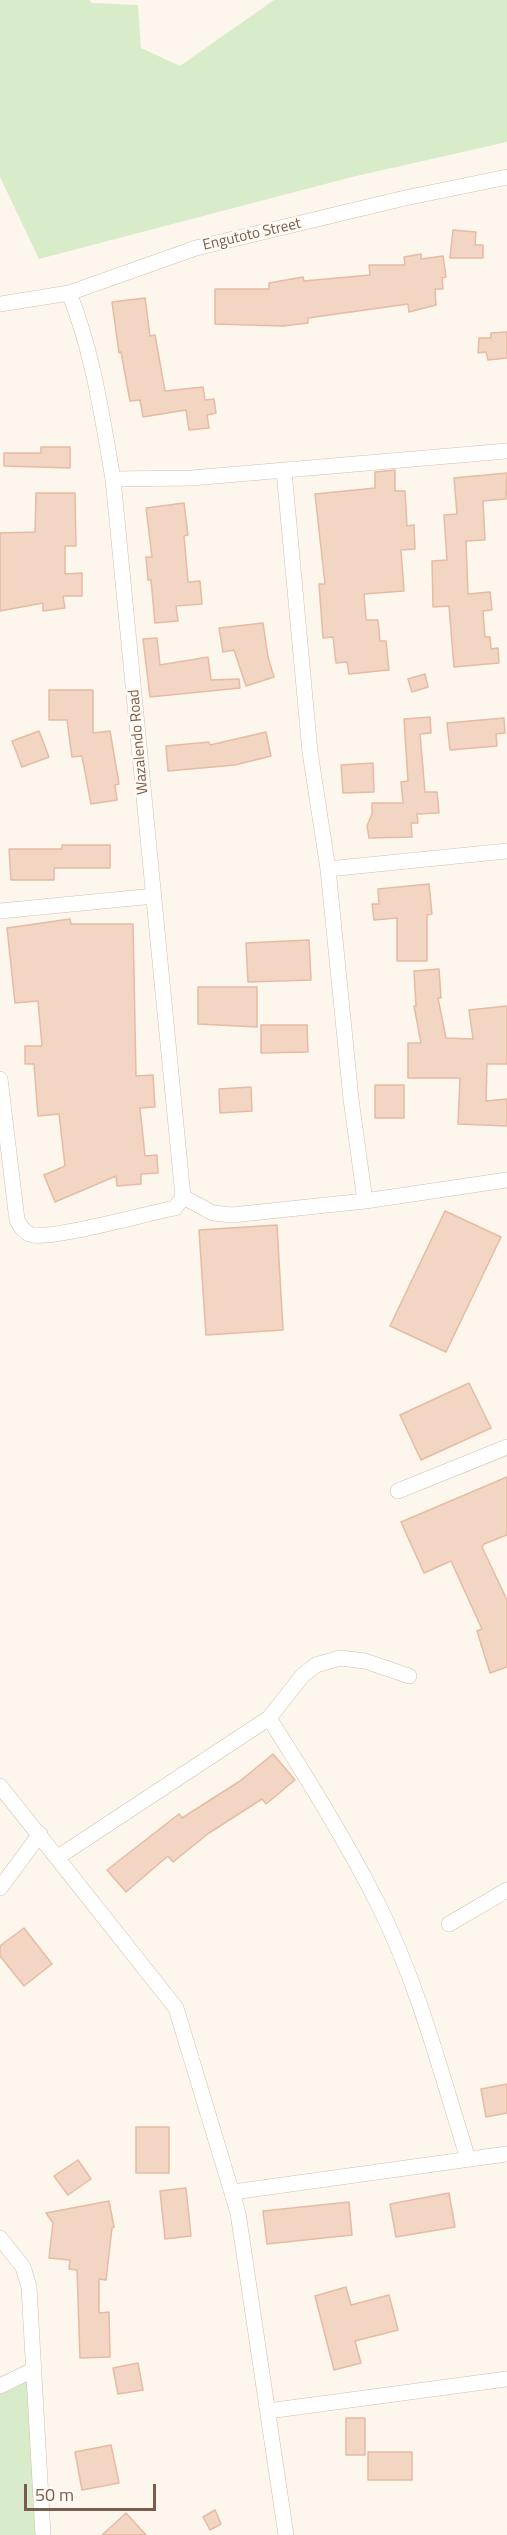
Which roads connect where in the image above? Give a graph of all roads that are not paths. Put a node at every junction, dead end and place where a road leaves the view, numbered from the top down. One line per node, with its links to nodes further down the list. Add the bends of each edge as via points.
1 (507, 177): 2 (street, Engutoto Street, via 196,248)
2 (69, 293): 3 (street, Engutoto Street); 6 (street, Wazalendo Road, via 93,368)
3 (0, 304)
4 (507, 451): 5 (street)
5 (284, 471): 6 (street); 8 (street, via 310,752)
6 (113, 479): 9 (street, Wazalendo Road)
7 (507, 851): 8 (street)
8 (328, 869): 14 (street)
9 (154, 896): 10 (street); 13 (street, Wazalendo Road)
10 (0, 911)
11 (0, 1079): 13 (street, via 17,1220 29,1234 71,1230 175,1208)
12 (507, 1180): 14 (street)
13 (183, 1197): 14 (street, via 213,1213 232,1215)
14 (365, 1201)
15 (507, 1447): 16 (street)
16 (398, 1491)
17 (409, 1676): 18 (street, via 365,1661 340,1658 316,1665 303,1675)
18 (269, 1718): 21 (street); 26 (street, via 378,1903 406,1970)
19 (0, 1786): 20 (street)
20 (40, 1834): 21 (street); 22 (street)
21 (58, 1857): 27 (street, via 176,2008)
22 (0, 1888)
23 (507, 1890): 24 (street)
24 (449, 1924)
25 (507, 2154): 26 (street)
26 (468, 2159): 27 (street)
27 (233, 2192): 32 (street)
28 (0, 2238): 29 (street, via 26,2272)
29 (33, 2370): 31 (street); 33 (street)
30 (507, 2379): 32 (street)
31 (0, 2386)
32 (268, 2411): 34 (street)
33 (44, 2535)
34 (286, 2535)

